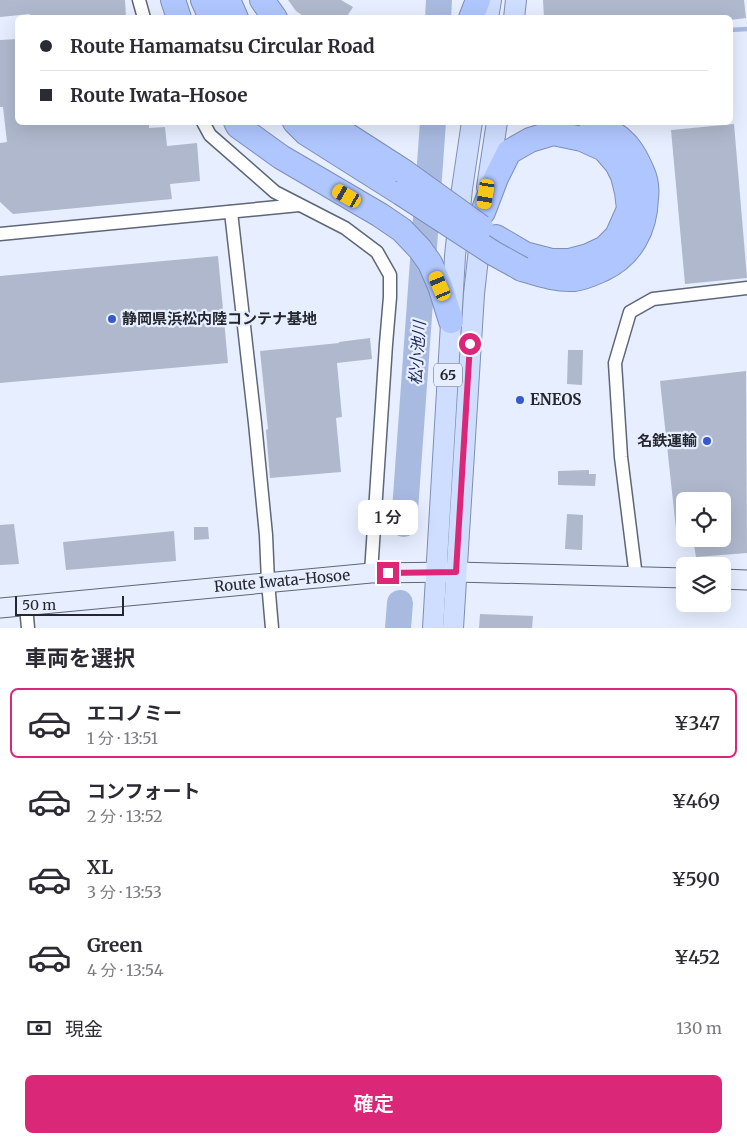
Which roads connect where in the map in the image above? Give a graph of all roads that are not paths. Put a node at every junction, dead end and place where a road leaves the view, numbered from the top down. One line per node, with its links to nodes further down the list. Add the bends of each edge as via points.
1 (139, 0): 9 (street)
2 (173, 0): 10 (highway)
3 (203, 0): 11 (highway)
4 (228, 0): 12 (highway)
5 (262, 0): 13 (highway)
6 (478, 0): 14 (highway)
7 (491, 0): 15 (main road)
8 (516, 0): 16 (main road)
9 (143, 15)
10 (178, 15)
11 (210, 15)
12 (235, 15)
13 (273, 15)
14 (472, 15)
15 (488, 15)
16 (514, 15)
17 (205, 125): 25 (street, via 210,135 274,192)
18 (238, 125): 30 (highway, via 281,157 402,230 430,263)
19 (298, 125): 24 (highway)
20 (331, 125): 24 (highway)
21 (472, 125): 30 (main road, 65, via 462,189)
22 (497, 125): 27 (main road, 65)
23 (598, 125): 24 (highway, bridge, via 627,146 643,172 647,190 640,233 628,250 594,274 575,279 549,277 522,269 494,253)
24 (402, 182): 27 (highway, bridge, via 525,254 552,261 569,261 605,248 617,236 628,209 627,192 617,164 604,149 582,139 553,133 530,140 509,152)
25 (300, 205): 26 (street); 32 (street, via 345,228 377,252 390,275)
26 (231, 212): 28 (street); 37 (street, via 256,432)
27 (483, 212): 31 (main road, 65)
28 (0, 234)
29 (747, 288): 33 (street, via 654,299 630,312 615,363 621,457)
30 (451, 321): 31 (main road, 65)
31 (447, 572): 32 (main road, Route Iwata-Hosoe); 33 (main road, Route Iwata-Hosoe); 42 (main road, 65); 43 (main road, 65)
32 (371, 573): 37 (main road, Route Iwata-Hosoe)
33 (636, 576): 34 (main road, Route Iwata-Hosoe)
34 (676, 578)
35 (731, 579): 36 (main road)
36 (747, 580)
37 (268, 582): 38 (main road, Route Iwata-Hosoe); 41 (street)
38 (26, 606): 39 (main road, Route Iwata-Hosoe); 40 (street)
39 (0, 608)
40 (28, 628)
41 (272, 628)
42 (433, 628)
43 (453, 628)

